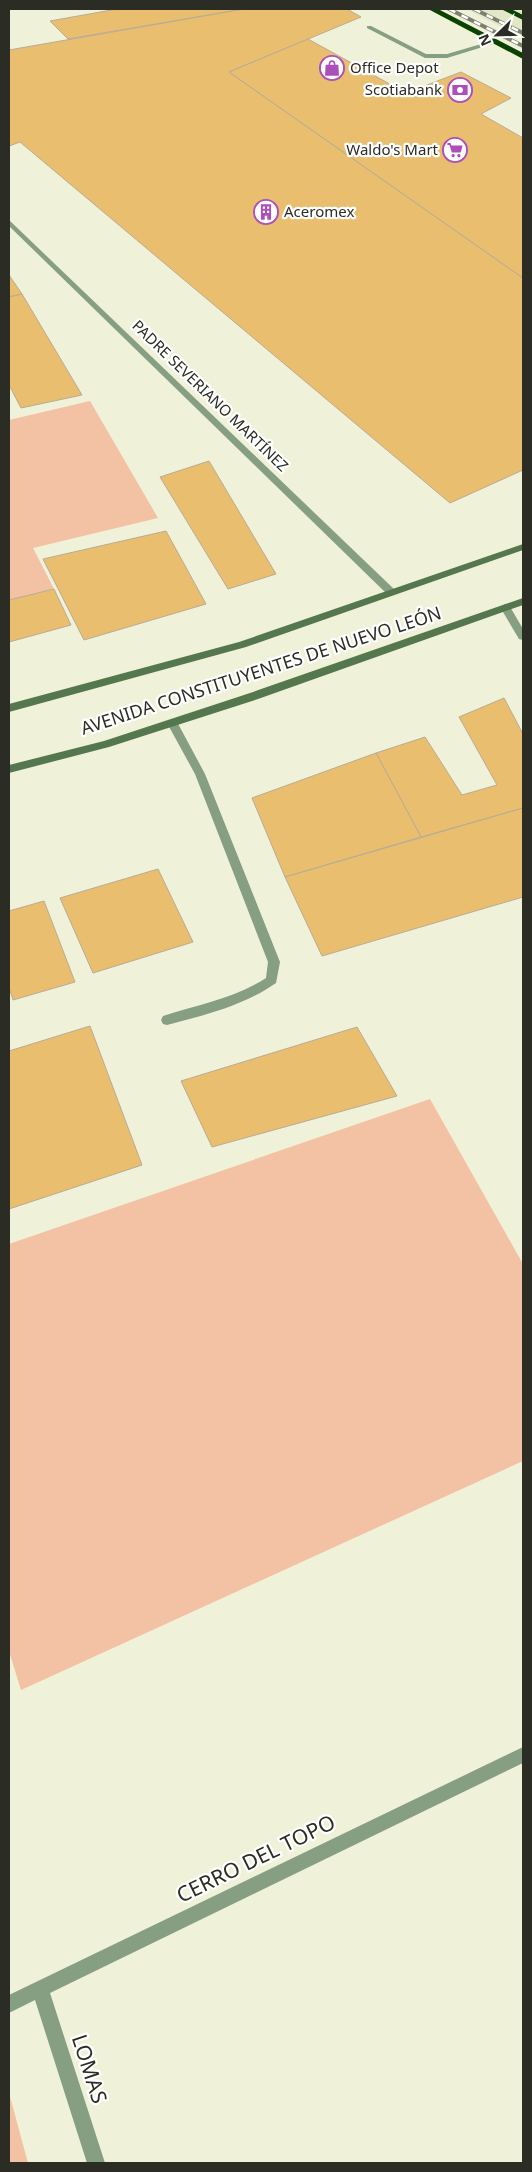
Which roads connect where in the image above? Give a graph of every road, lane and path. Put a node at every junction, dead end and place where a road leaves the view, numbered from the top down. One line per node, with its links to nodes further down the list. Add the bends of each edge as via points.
1 (432, 9): 5 (highway)
2 (505, 9): 3 (highway)
3 (523, 18)
4 (369, 27): 5 (street, via 425,56 448,56)
5 (495, 42): 6 (highway)
6 (523, 56)
7 (9, 222): 9 (street, PADRE SEVERIANO MARTÍNEZ)
8 (523, 547): 9 (main road, AVENIDA CONSTITUYENTES DE NUEVO LEÓN)
9 (391, 592): 13 (main road, AVENIDA CONSTITUYENTES DE NUEVO LEÓN, via 242,645)
10 (523, 601): 11 (main road, AVENIDA CONSTITUYENTES DE NUEVO LEÓN)
11 (505, 608): 12 (street); 14 (main road, AVENIDA CONSTITUYENTES DE NUEVO LEÓN)
12 (523, 637)
13 (9, 708)
14 (172, 723): 15 (main road, AVENIDA CONSTITUYENTES DE NUEVO LEÓN); 16 (street, via 200,774 274,962 272,980 255,993)
15 (9, 769)
16 (167, 1020)
17 (523, 1755): 18 (street, CERRO DEL TOPO)
18 (40, 1989): 19 (street, CERRO DEL TOPO); 20 (street, LOMAS)
19 (9, 2004)
20 (96, 2163)

